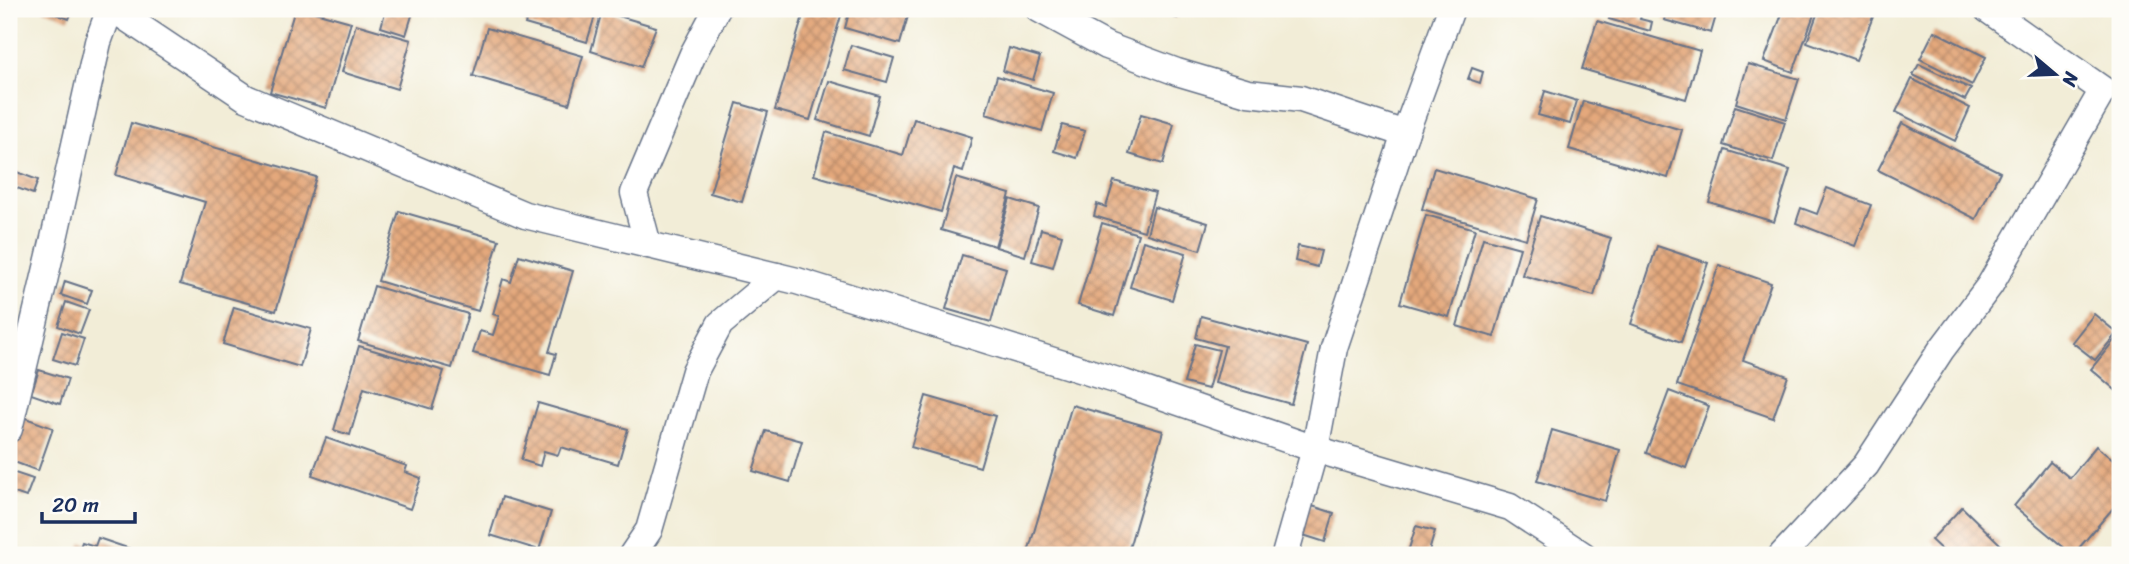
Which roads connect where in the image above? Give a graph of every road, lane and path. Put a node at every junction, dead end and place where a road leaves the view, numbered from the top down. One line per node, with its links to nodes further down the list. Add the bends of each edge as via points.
1 (111, 9): 8 (street, via 246,98 525,215); 10 (street, via 98,42)
2 (717, 9): 8 (street, via 634,193)
3 (1039, 9): 7 (street, via 1107,46 1177,72 1248,93 1301,99)
4 (1451, 9): 7 (street)
5 (1987, 9): 6 (street)
6 (2112, 97): 15 (street, via 1866,465)
7 (1405, 135): 11 (street, via 1334,348)
8 (648, 245): 9 (street)
9 (777, 276): 11 (street, via 1124,383); 12 (street, via 720,324 695,371 649,530)
10 (9, 429)
11 (1315, 449): 13 (street); 14 (street, via 1510,507)
12 (632, 555)
13 (1285, 555)
14 (1583, 555)
15 (1782, 555)

